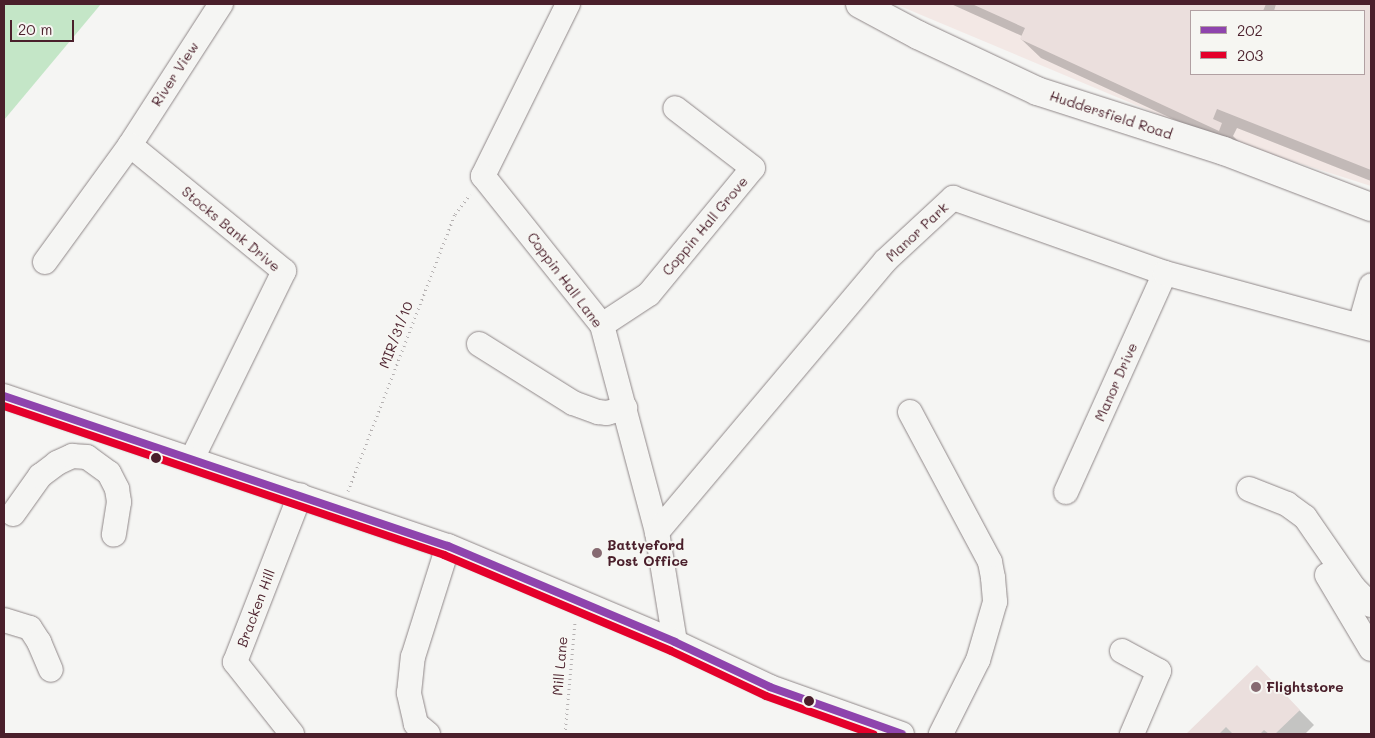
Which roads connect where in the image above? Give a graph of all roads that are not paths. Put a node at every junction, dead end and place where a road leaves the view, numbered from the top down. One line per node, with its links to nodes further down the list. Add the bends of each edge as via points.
1 (221, 4): 5 (street, River View)
2 (568, 4): 10 (street, Coppin Hall Lane, via 483,176)
3 (860, 4): 6 (highway, Huddersfield Road, via 1037,91 1224,151)
4 (675, 108): 10 (street, Coppin Hall Grove, via 753,168 649,294)
5 (130, 145): 7 (street); 18 (street, Stocks Bank Drive, via 284,271)
6 (1371, 207)
7 (45, 262)
8 (1165, 273): 11 (street, Manor Park); 20 (street, Manor Drive); 23 (street, Manor Park, via 953,198 885,262)
9 (1371, 286): 11 (street)
10 (602, 325): 14 (street, Coppin Hall Lane)
11 (1366, 327)
12 (479, 344): 14 (street, via 573,403 607,413)
13 (4, 396): 16 (street)
14 (624, 408): 23 (street, Coppin Hall Lane)
15 (910, 412): 36 (street, via 990,562 993,578 994,602 978,660)
16 (102, 429): 17 (street); 18 (street)
17 (87, 457): 22 (street, via 72,456 40,476); 24 (street, via 109,473 117,489)
18 (192, 459): 21 (street)
19 (1249, 489): 27 (street, via 1288,504 1305,517 1354,588)
20 (1066, 492)
21 (300, 495): 25 (street); 34 (street, Bracken Hill, via 235,662)
22 (13, 514)
23 (657, 532): 29 (street, Coppin Hall Lane)
24 (114, 535)
25 (448, 546): 29 (street); 35 (street, via 413,657 408,694 416,724)
26 (1316, 558): 30 (street)
27 (1366, 599)
28 (4, 620): 32 (street, via 30,628)
29 (675, 642): 33 (street, via 770,687)
30 (1371, 649)
31 (1122, 651): 37 (street, via 1159,672)
32 (52, 670)
33 (890, 732)
34 (292, 734)
35 (428, 734)
36 (941, 734)
37 (1132, 734)

